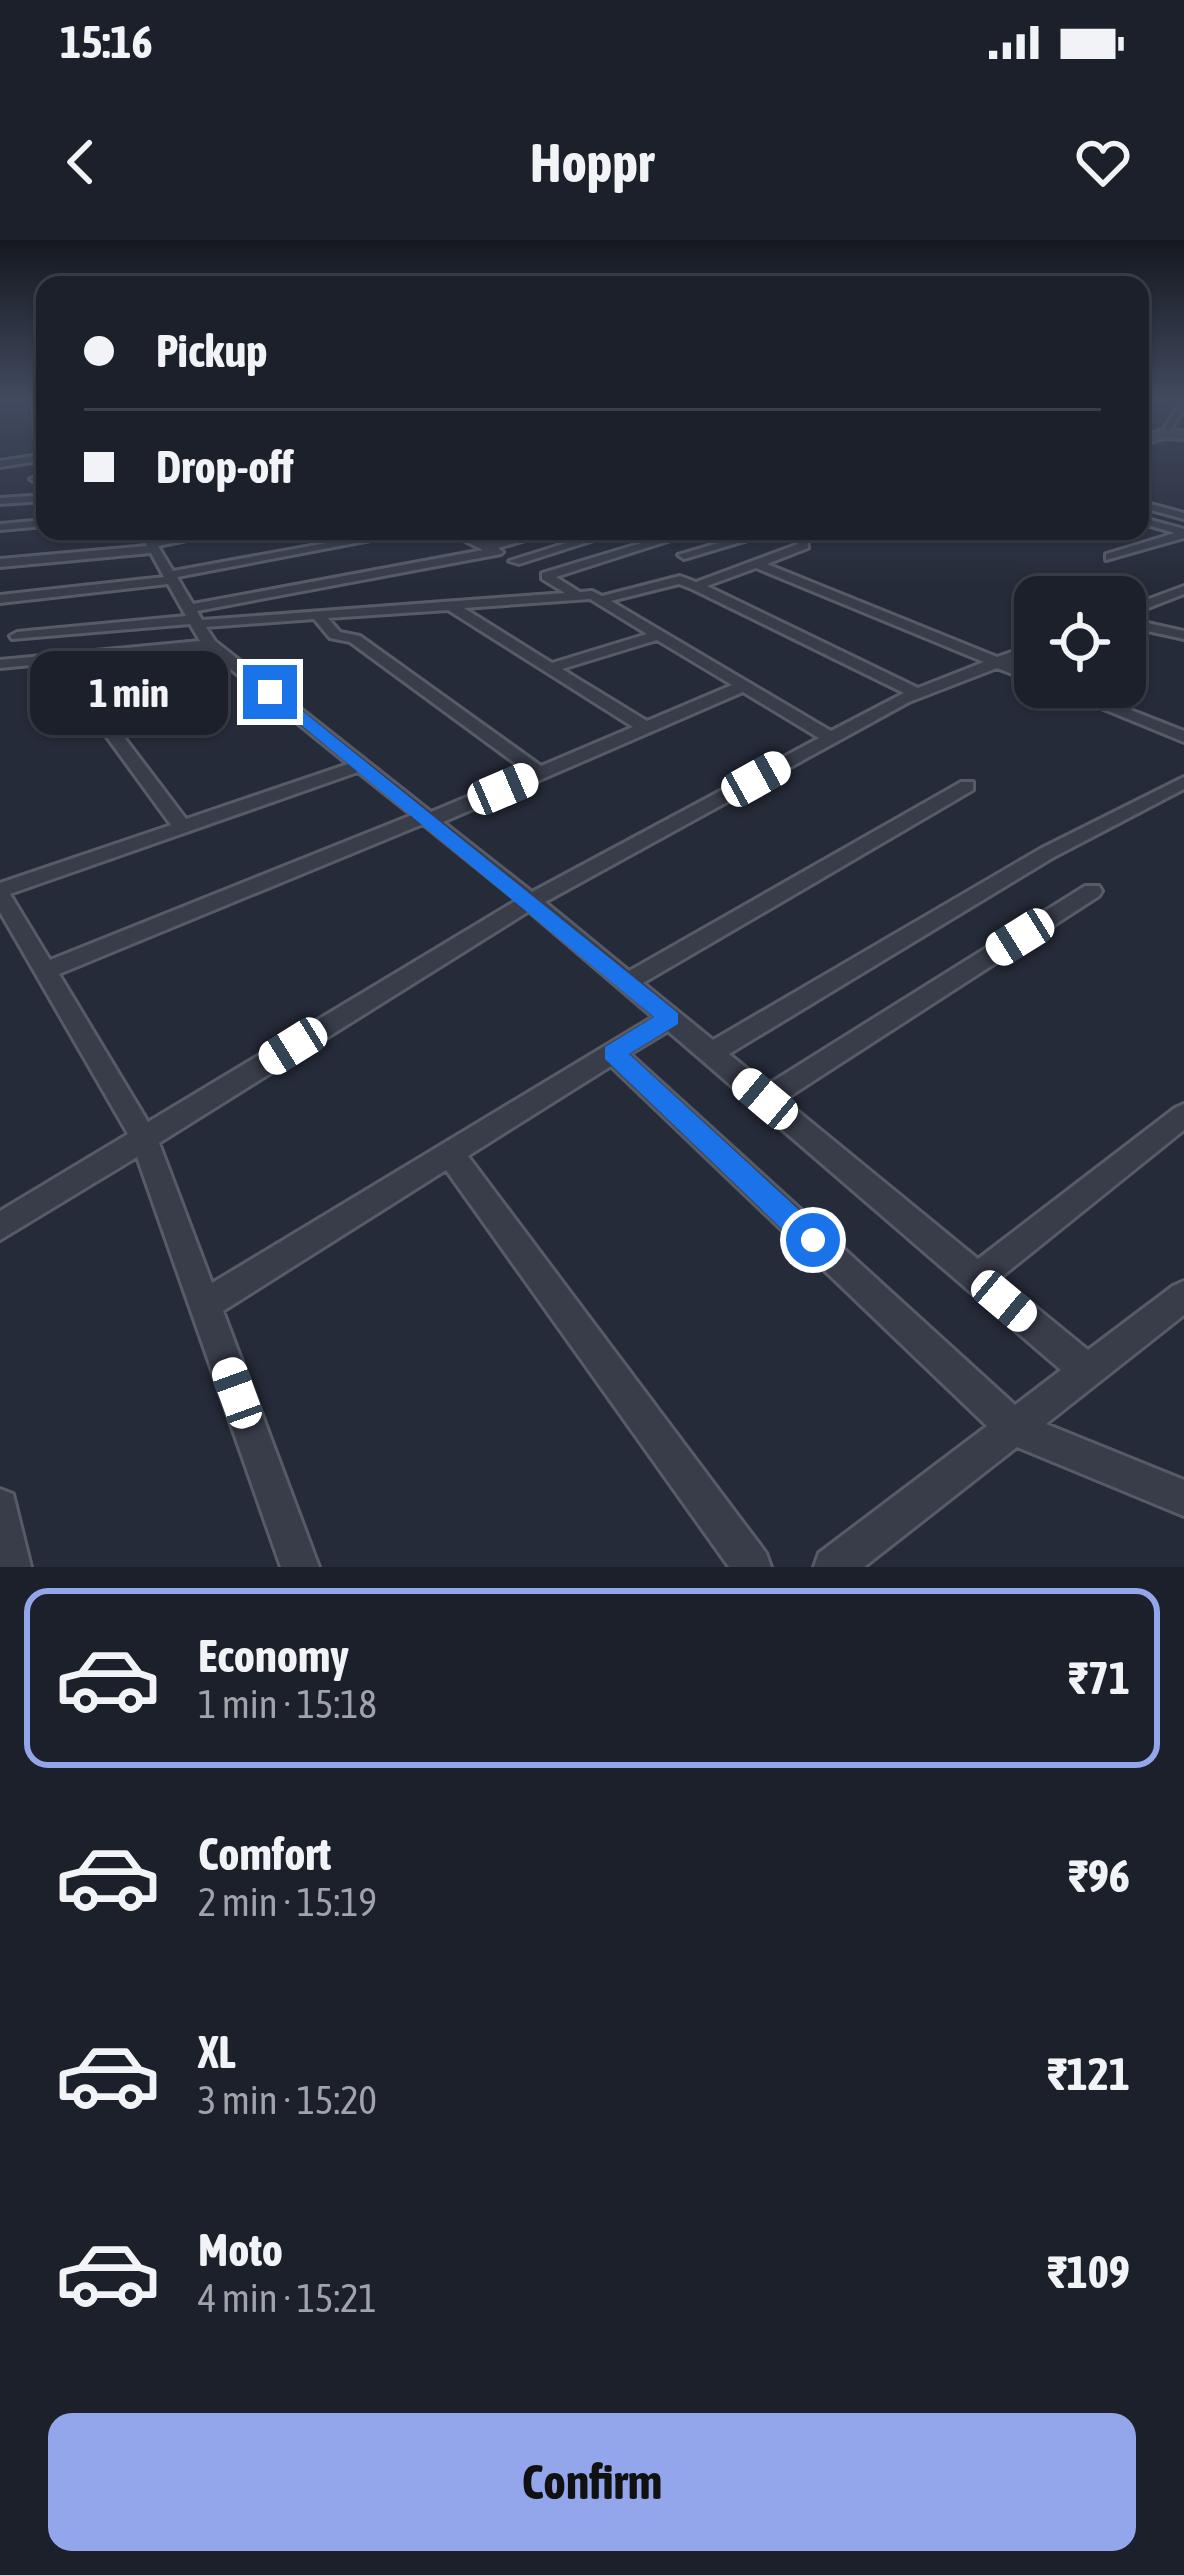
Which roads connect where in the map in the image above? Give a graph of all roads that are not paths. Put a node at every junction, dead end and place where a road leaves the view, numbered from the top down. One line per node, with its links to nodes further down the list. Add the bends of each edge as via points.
1 (36, 488): 2 (street)
2 (0, 501)
3 (1149, 506): 4 (street)
4 (1184, 516)
5 (1149, 523): 8 (street)
6 (36, 524): 7 (street)
7 (0, 526)
8 (1184, 533): 18 (street)
9 (1149, 537): 18 (street)
10 (149, 540): 20 (street); 25 (street); 29 (street)
11 (363, 540): 21 (street)
12 (475, 540): 19 (street)
13 (520, 540): 19 (street)
14 (585, 540): 24 (street)
15 (664, 540): 27 (street)
16 (739, 540): 22 (street)
17 (802, 540): 26 (street, via 804,546)
18 (1161, 541): 23 (street)
19 (491, 549): 24 (street); 28 (street)
20 (0, 550)
21 (287, 554): 29 (street); 31 (street)
22 (683, 555)
23 (1110, 557)
24 (514, 561): 27 (street)
25 (0, 563)
26 (756, 564): 30 (street); 48 (street)
27 (546, 576): 34 (street)
28 (369, 577): 31 (street); 38 (street)
29 (171, 578): 33 (street); 42 (street)
30 (696, 586): 36 (street, via 680,580); 53 (street)
31 (317, 587): 42 (street)
32 (1179, 595): 39 (street)
33 (21, 596): 35 (street); 43 (street)
34 (578, 596): 36 (street); 37 (street)
35 (0, 599)
36 (600, 600): 44 (street)
37 (447, 604): 38 (street); 50 (street)
38 (405, 606): 40 (street)
39 (1146, 608)
40 (317, 614): 42 (street); 59 (street, via 335,635 355,639)
41 (1146, 623): 45 (street)
42 (198, 624): 43 (street); 47 (street); 58 (street)
43 (17, 635): 49 (street)
44 (659, 635): 50 (street); 52 (street)
45 (1184, 635)
46 (1014, 656): 48 (street)
47 (57, 659): 49 (street); 63 (street)
48 (997, 663): 51 (street); 53 (street)
49 (0, 664)
50 (550, 668): 55 (street)
51 (1014, 670)
52 (743, 686): 55 (street); 57 (street)
53 (918, 694): 57 (street)
54 (1115, 708): 56 (street)
55 (646, 728): 59 (street)
56 (1180, 732)
57 (831, 738): 66 (street)
58 (361, 765): 62 (street); 63 (street)
59 (539, 773): 62 (street)
60 (1184, 782): 71 (street, via 1047,853)
61 (968, 786): 68 (street)
62 (428, 818): 66 (street); 67 (street)
63 (182, 827): 65 (street)
64 (1092, 891): 72 (street)
65 (0, 892): 67 (street)
66 (532, 901): 68 (street); 74 (street)
67 (45, 971): 74 (street)
68 (627, 982): 69 (street)
69 (670, 1018): 70 (street); 71 (street)
70 (613, 1053): 75 (street); 81 (street)
71 (711, 1053): 72 (street)
72 (765, 1099): 77 (street)
73 (1184, 1115): 77 (street)
74 (144, 1138): 76 (street); 79 (street)
75 (450, 1153): 79 (street); 86 (street)
76 (0, 1227)
77 (976, 1278): 80 (street)
78 (1184, 1296): 80 (street)
79 (205, 1305): 85 (street)
80 (1087, 1371): 81 (street)
81 (1014, 1428): 82 (street); 87 (street)
82 (1184, 1498)
83 (0, 1507): 84 (street)
84 (12, 1567)
85 (300, 1567)
86 (752, 1567)
87 (833, 1567)

